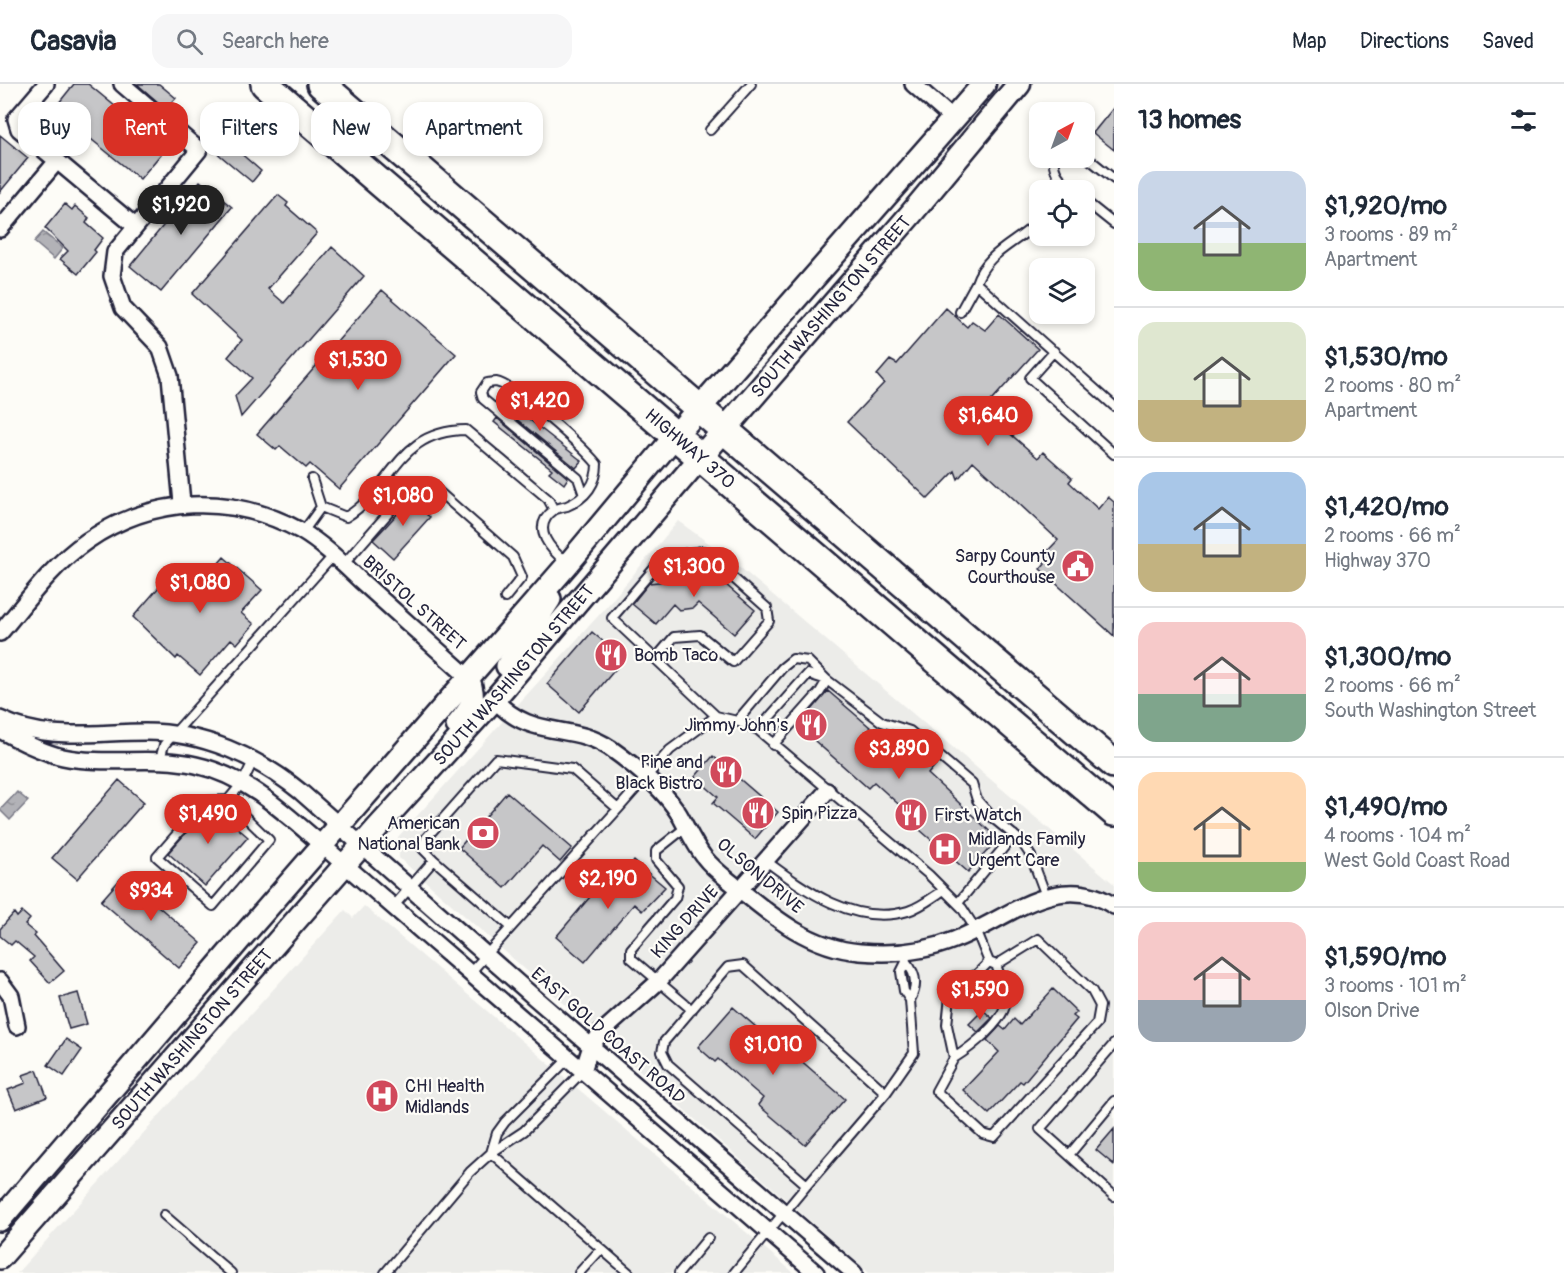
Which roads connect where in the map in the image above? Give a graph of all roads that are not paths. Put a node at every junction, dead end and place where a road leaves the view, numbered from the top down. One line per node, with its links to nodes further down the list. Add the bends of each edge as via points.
1 (46, 84): 11 (street, via 16,119 19,129)
2 (122, 84): 16 (street, via 199,150)
3 (265, 84): 23 (highway, HIGHWAY 370, via 461,252)
4 (321, 84): 23 (highway, HIGHWAY 370)
5 (751, 84): 10 (lane)
6 (914, 84): 9 (street)
7 (984, 84): 9 (main road, SOUTH WASHINGTON STREET)
8 (1019, 84): 25 (main road, SOUTH WASHINGTON STREET)
9 (953, 119): 23 (main road, SOUTH WASHINGTON STREET)
10 (710, 130)
11 (57, 161): 16 (street); 18 (street)
12 (1095, 164): 13 (lane)
13 (1114, 179)
14 (1095, 209): 15 (lane)
15 (1114, 224)
16 (135, 226): 29 (street, via 115,252 112,276 123,308 160,347 170,376)
17 (1029, 228): 19 (lane, via 981,268)
18 (0, 229)
19 (976, 283): 20 (lane); 21 (lane)
20 (960, 312)
21 (1054, 351): 22 (lane); 26 (lane, via 1030,378)
22 (1114, 406)
23 (688, 422): 25 (highway, HIGHWAY 370); 25 (highway, HIGHWAY 370); 34 (main road, SOUTH WASHINGTON STREET)
24 (1114, 440): 26 (lane)
25 (713, 443): 40 (main road, SOUTH WASHINGTON STREET); 50 (highway, HIGHWAY 370, via 963,633); 57 (highway, HIGHWAY 370)
26 (1111, 451)
27 (312, 479): 30 (lane)
28 (584, 495): 28 (lane, via 597,478 597,464 583,447 510,389 496,382 487,383 481,392 483,399 578,478); 31 (lane)
29 (182, 503): 32 (street, BRISTOL STREET, via 254,512); 36 (street, BRISTOL STREET, via 138,515 87,541 50,574)
30 (321, 507): 31 (lane, via 346,517 359,509 416,443 442,433 466,430 548,499); 32 (lane)
31 (554, 510): 34 (lane, via 545,520 543,532 547,544)
32 (303, 532): 33 (street, BRISTOL STREET)
33 (338, 560): 35 (lane, via 411,487 422,484 438,490 513,557 522,577); 38 (street, BRISTOL STREET); 46 (lane)
34 (568, 564): 38 (main road, SOUTH WASHINGTON STREET); 40 (main road, via 516,655 494,682 491,691)
35 (505, 598)
36 (0, 633)
37 (656, 658): 37 (lane, via 674,637 700,635 733,662 769,621 767,608 702,551 664,557 612,618); 41 (lane)
38 (468, 677): 54 (main road, via 475,694 472,705 411,779); 58 (main road, SOUTH WASHINGTON STREET)
39 (827, 680): 43 (lane, via 808,661 793,659); 45 (lane, via 808,674); 47 (lane); 60 (lane, via 882,722 910,731 972,784 977,800)
40 (495, 699): 51 (street, OLSON DRIVE, via 532,726 600,743); 54 (main road, SOUTH WASHINGTON STREET)
41 (716, 716): 43 (lane); 51 (lane, via 670,750)
42 (0, 719): 46 (street, EAST GOLD COAST ROAD, via 60,735)
43 (737, 721): 45 (lane)
44 (0, 730): 48 (street, via 63,757 111,761)
45 (758, 730): 47 (lane)
46 (174, 734): 48 (lane, via 164,745); 49 (street, EAST GOLD COAST ROAD)
47 (774, 745): 53 (lane)
48 (160, 759): 52 (street, via 198,765)
49 (254, 759): 52 (lane); 58 (street, EAST GOLD COAST ROAD, via 285,779)
50 (1114, 764)
51 (645, 777): 56 (lane); 59 (street, OLSON DRIVE, via 674,807)
52 (243, 782): 55 (lane); 61 (street)
53 (827, 791): 64 (street, KING DRIVE); 68 (lane)
54 (408, 795): 62 (main road, SOUTH WASHINGTON STREET)
55 (228, 801): 55 (lane, via 206,801 157,857 213,906 269,840)
56 (618, 809): 63 (lane, via 572,769 496,759 426,838 423,849); 73 (lane)
57 (1114, 812)
58 (339, 826): 61 (main road, SOUTH WASHINGTON STREET); 62 (street, EAST GOLD COAST ROAD)
59 (686, 827): 67 (street, OLSON DRIVE, via 704,857); 80 (lane, via 656,851 656,860 678,886 675,898 631,950 631,958)
60 (1014, 835): 69 (lane, via 1031,856); 70 (lane)
61 (322, 845): 65 (street); 97 (main road, SOUTH WASHINGTON STREET)
62 (362, 846): 65 (main road, SOUTH WASHINGTON STREET); 66 (street, EAST GOLD COAST ROAD)
63 (434, 860): 66 (lane); 73 (lane)
64 (766, 861): 67 (street, KING DRIVE); 68 (lane, via 811,894 873,914 906,912)
65 (345, 866): 72 (street); 101 (main road, SOUTH WASHINGTON STREET)
66 (410, 888): 72 (lane); 75 (street, EAST GOLD COAST ROAD)
67 (740, 890): 76 (street, OLSON DRIVE, via 776,919 817,942); 80 (street, KING DRIVE)
68 (944, 890): 70 (lane)
69 (1046, 896): 71 (street, OLSON DRIVE, via 1077,893); 74 (street, OLSON DRIVE)
70 (958, 903): 74 (lane)
71 (1114, 906)
72 (393, 907): 78 (street)
73 (511, 927): 75 (lane)
74 (976, 930): 76 (street, OLSON DRIVE); 77 (lane)
75 (486, 955): 78 (lane); 85 (street, EAST GOLD COAST ROAD)
76 (905, 958): 81 (lane, via 901,972); 81 (lane, via 913,971 915,991)
77 (993, 964): 86 (lane, via 1006,1005 999,1019); 86 (lane, via 951,987 947,1025); 86 (lane, via 1038,939 1092,991 1100,1006 1097,1023 994,1137 983,1134 936,1090)
78 (469, 974): 87 (street)
79 (0, 981): 83 (street, via 11,996)
80 (659, 981): 82 (lane); 85 (street, KING DRIVE)
81 (910, 1000): 89 (lane, via 914,1053)
82 (692, 1010): 89 (lane, via 728,968 742,965); 93 (lane, via 664,1042 662,1057)
83 (17, 1026)
84 (1114, 1044): 92 (lane, via 1040,1129)
85 (591, 1046): 87 (street, KING DRIVE); 88 (street, KING DRIVE); 95 (street, EAST GOLD COAST ROAD)
86 (954, 1058)
87 (568, 1059): 88 (street); 91 (lane, via 506,1122 497,1133)
88 (583, 1071): 91 (lane, via 524,1131); 98 (street)
89 (886, 1093): 93 (lane)
90 (1114, 1101): 92 (lane)
91 (491, 1153): 100 (lane); 103 (lane, via 470,1172)
92 (1069, 1155): 94 (lane)
93 (807, 1185): 95 (lane)
94 (1114, 1196)
95 (784, 1214): 98 (lane); 109 (street, EAST GOLD COAST ROAD)
96 (164, 1215): 102 (lane)
97 (0, 1220)
98 (768, 1232): 107 (lane); 108 (street)
99 (708, 1238): 106 (lane)
100 (601, 1249): 104 (lane); 105 (lane)
101 (0, 1258)
102 (231, 1273)
103 (386, 1273)
104 (579, 1273)
105 (629, 1273)
106 (679, 1273)
107 (734, 1273)
108 (816, 1273)
109 (854, 1273)

